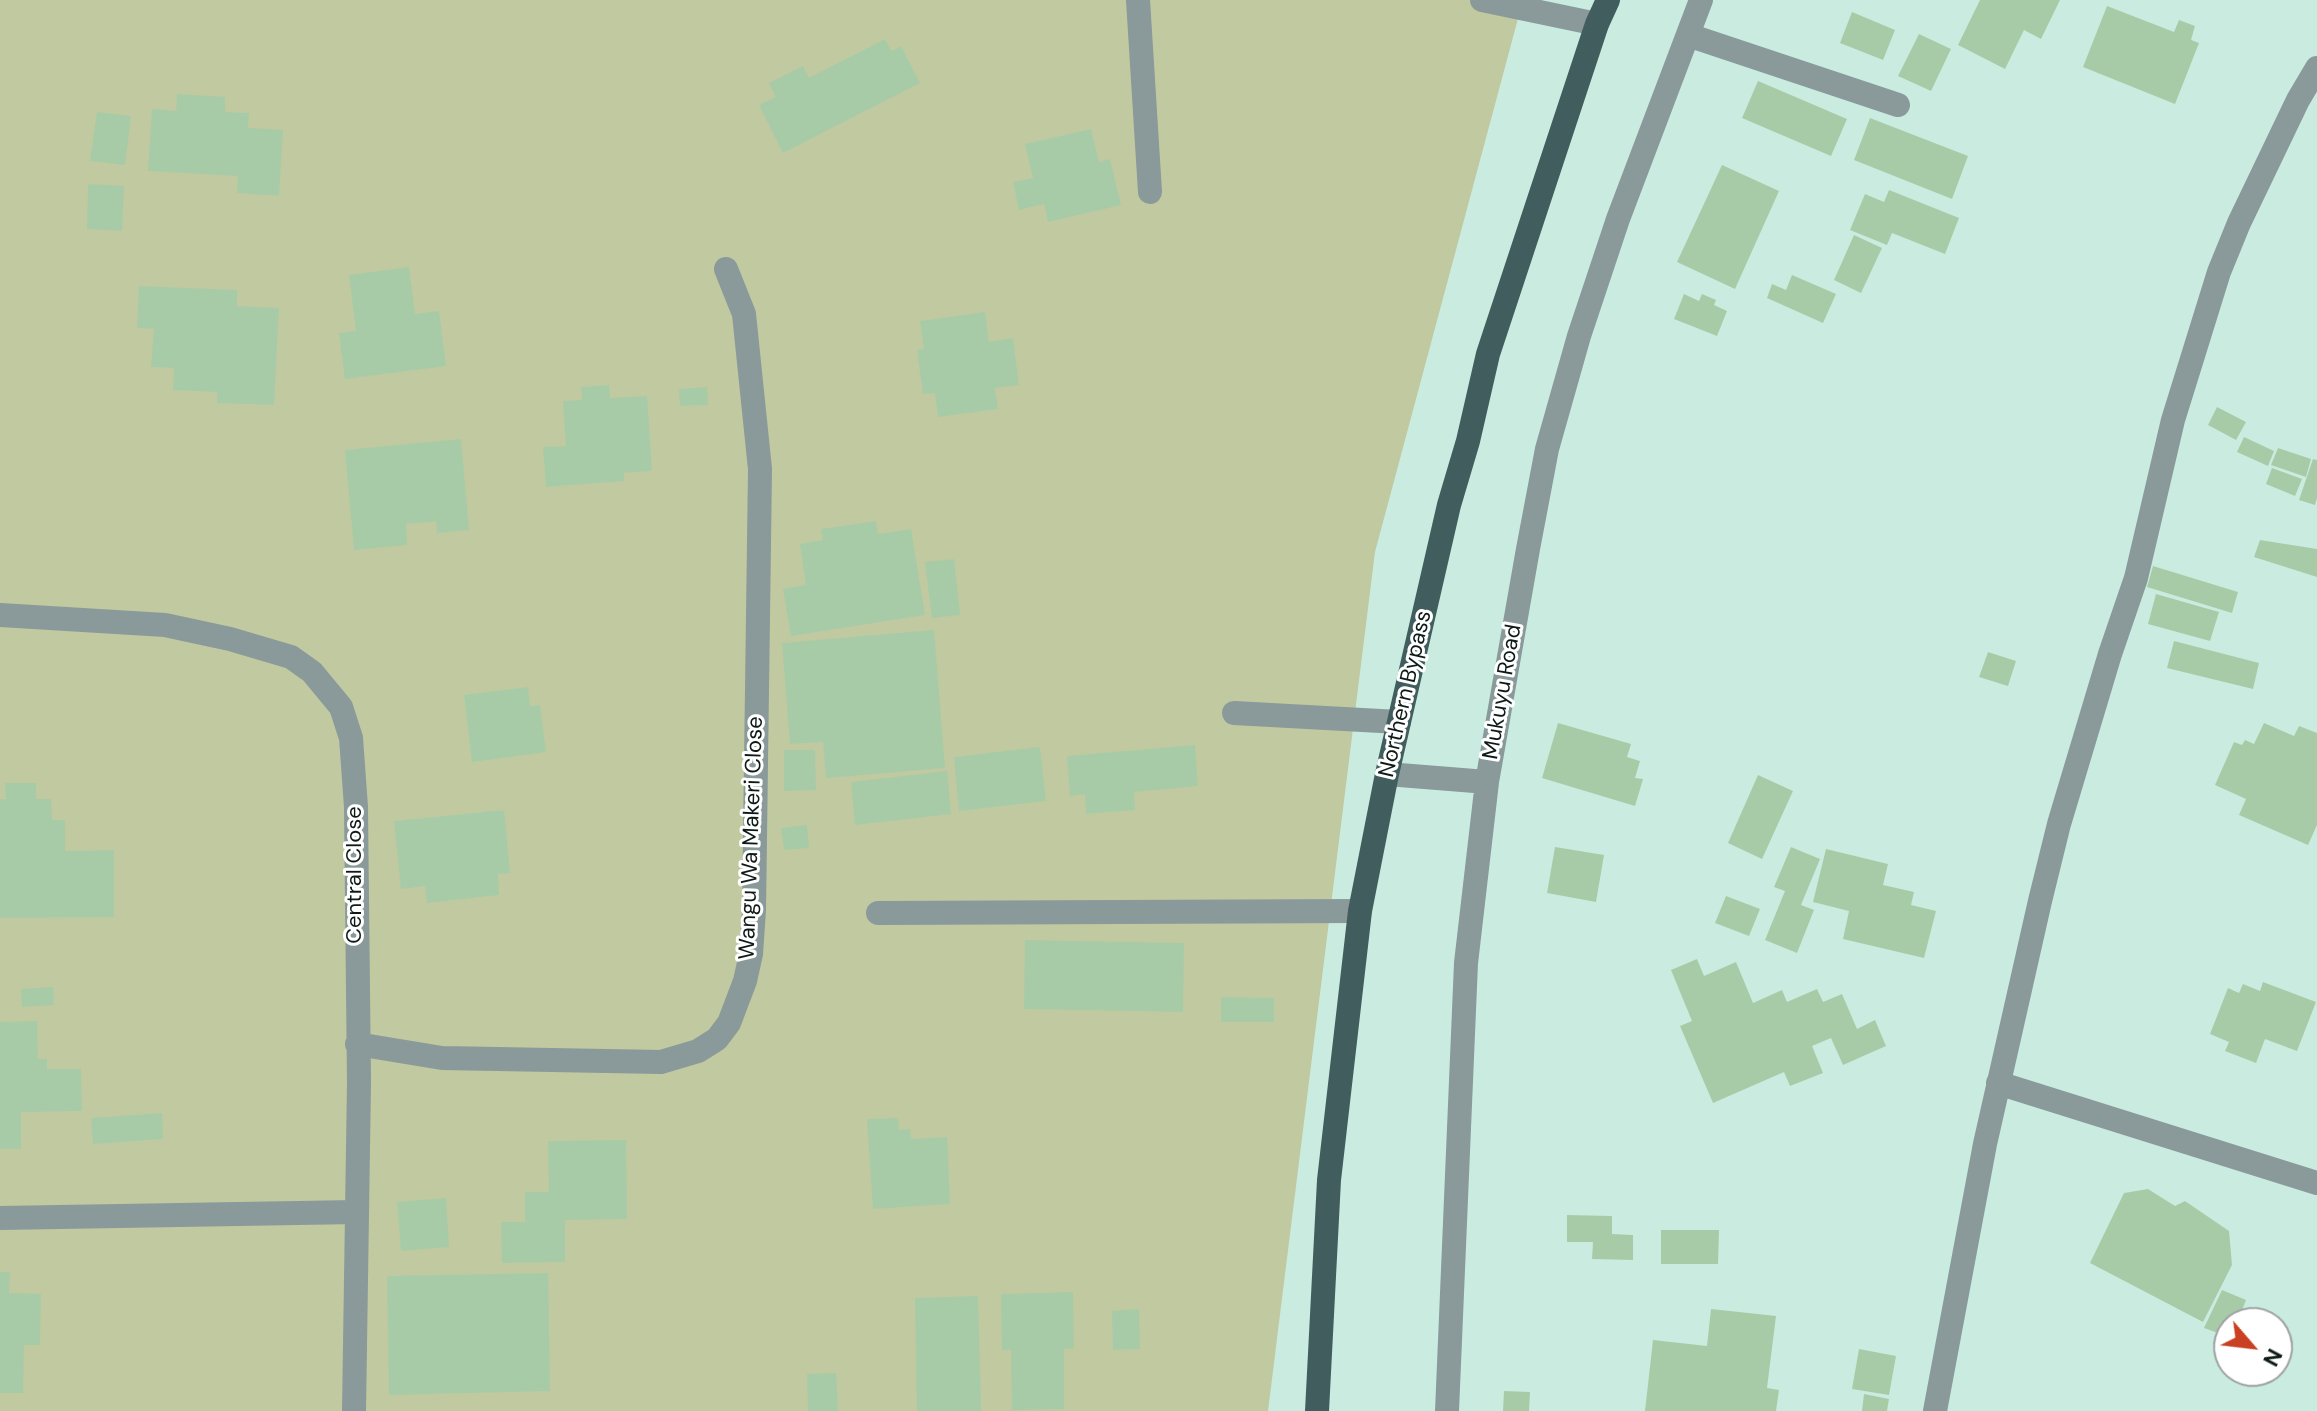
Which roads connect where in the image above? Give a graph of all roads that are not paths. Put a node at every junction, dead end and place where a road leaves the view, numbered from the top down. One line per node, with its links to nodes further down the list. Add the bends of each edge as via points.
1 (1138, 0): 9 (street)
2 (1482, 0): 5 (street)
3 (1608, 0): 5 (main road, Northern Bypass)
4 (1701, 0): 6 (street, Mukuyu Road)
5 (1597, 24): 13 (main road, Northern Bypass, via 1488,354)
6 (1688, 35): 8 (street); 15 (street, Mukuyu Road, via 1618,219 1547,449)
7 (2317, 68): 19 (street, via 2239,223 2190,362 2136,578 2059,824)
8 (1898, 105)
9 (1150, 192)
10 (726, 269): 18 (street, Wangu Wa Makeri Close, via 744,314 760,469 754,910 748,968 729,1023 698,1051 661,1062 442,1058)
11 (0, 615): 18 (street, Central Close, via 165,625 230,639 291,657 327,688 341,707 351,738)
12 (1234, 713): 13 (street)
13 (1399, 722): 14 (main road, Northern Bypass)
14 (1387, 774): 15 (street); 16 (main road, Northern Bypass)
15 (1487, 782): 25 (street, Mukuyu Road, via 1466,963)
16 (1360, 911): 17 (street); 24 (main road, Northern Bypass, via 1329,1180)
17 (878, 913)
18 (357, 1044): 21 (street, Central Close)
19 (1998, 1083): 20 (street); 26 (street)
20 (2317, 1183)
21 (357, 1212): 22 (street); 23 (street, Central Close)
22 (0, 1218)
23 (354, 1411)
24 (1317, 1411)
25 (1447, 1411)
26 (1935, 1411)

